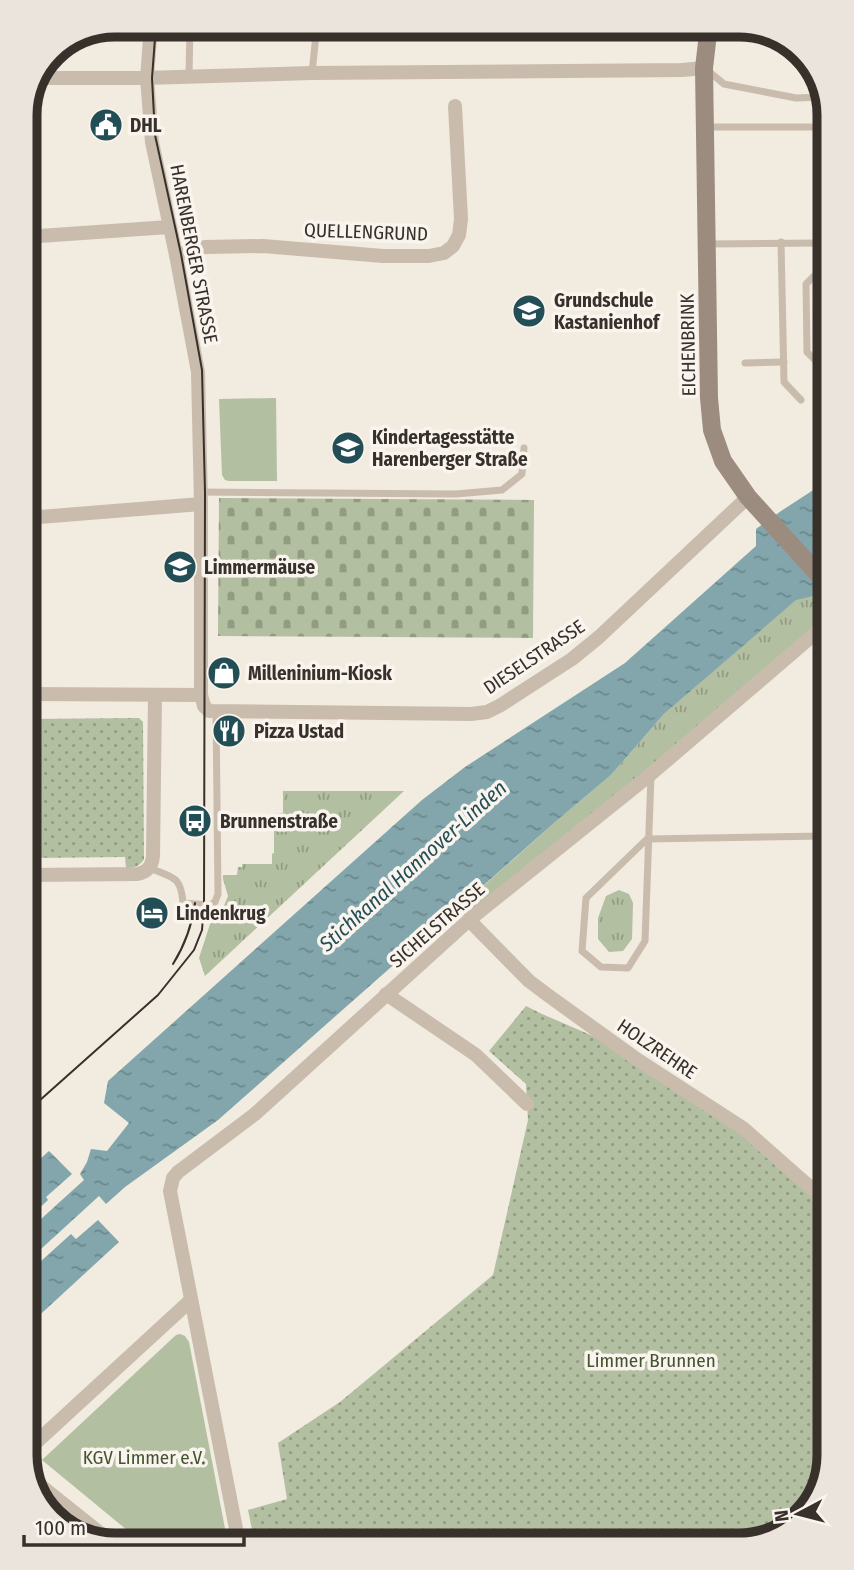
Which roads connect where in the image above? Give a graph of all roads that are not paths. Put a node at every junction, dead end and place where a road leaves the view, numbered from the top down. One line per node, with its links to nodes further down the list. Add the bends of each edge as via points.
1 (151, 37): 10 (street, HARENBERGER STRASSE)
2 (191, 37): 8 (lane)
3 (316, 37): 7 (lane)
4 (698, 37): 6 (main road, EICHENBRINK)
5 (708, 37): 6 (main road, EICHENBRINK)
6 (704, 68): 7 (street); 11 (lane, via 724,84); 13 (main road, EICHENBRINK)
7 (312, 73): 8 (street)
8 (195, 77): 10 (street)
9 (46, 78): 10 (street)
10 (147, 78): 15 (street, HARENBERGER STRASSE, via 152,142)
11 (815, 97)
12 (455, 106): 20 (street, QUELLENGRUND, via 461,219 459,235 443,253 383,256 263,246 205,247)
13 (705, 127): 14 (lane); 19 (main road, EICHENBRINK)
14 (817, 127)
15 (169, 227): 16 (street); 20 (street, HARENBERGER STRASSE)
16 (37, 236)
17 (781, 242): 18 (lane); 19 (lane); 22 (lane)
18 (817, 243)
19 (708, 244): 27 (main road, EICHENBRINK, via 712,430 723,461)
20 (176, 255): 28 (street, HARENBERGER STRASSE, via 198,372)
21 (817, 273): 23 (lane, via 806,284 807,352)
22 (784, 362): 24 (lane); 25 (lane, via 784,382)
23 (817, 362)
24 (745, 363)
25 (801, 400)
26 (524, 448): 28 (lane, via 522,474 502,490)
27 (748, 497): 30 (main road, EICHENBRINK); 34 (street, DIESELSTRASSE, via 599,637 487,712)
28 (201, 498): 29 (street); 34 (street, HARENBERGER STRASSE)
29 (37, 517)
30 (817, 573)
31 (817, 632): 35 (street, SICHELSTRASSE)
32 (37, 694): 33 (street, DIESELSTRASSE)
33 (155, 695): 34 (street, DIESELSTRASSE); 38 (street)
34 (207, 704): 38 (lane, HARENBERGER STRASSE, via 215,902 183,902 177,880)
35 (651, 774): 37 (lane); 40 (street, SICHELSTRASSE)
36 (817, 836): 37 (lane)
37 (648, 839): 37 (lane, via 645,941 628,968 601,967 582,951 586,898)
38 (150, 868): 39 (street, via 137,874)
39 (37, 874)
40 (469, 920): 41 (street, SICHELSTRASSE); 43 (street, HOLZREHRE, via 529,981 743,1128)
41 (386, 994): 42 (street, via 476,1055); 44 (street, SICHELSTRASSE, via 255,1114 173,1178 170,1191)
42 (527, 1104)
43 (817, 1193)
44 (191, 1300): 45 (street); 48 (street, SICHELSTRASSE)
45 (37, 1441)
46 (44, 1488): 47 (street)
47 (98, 1531)
48 (237, 1533)

